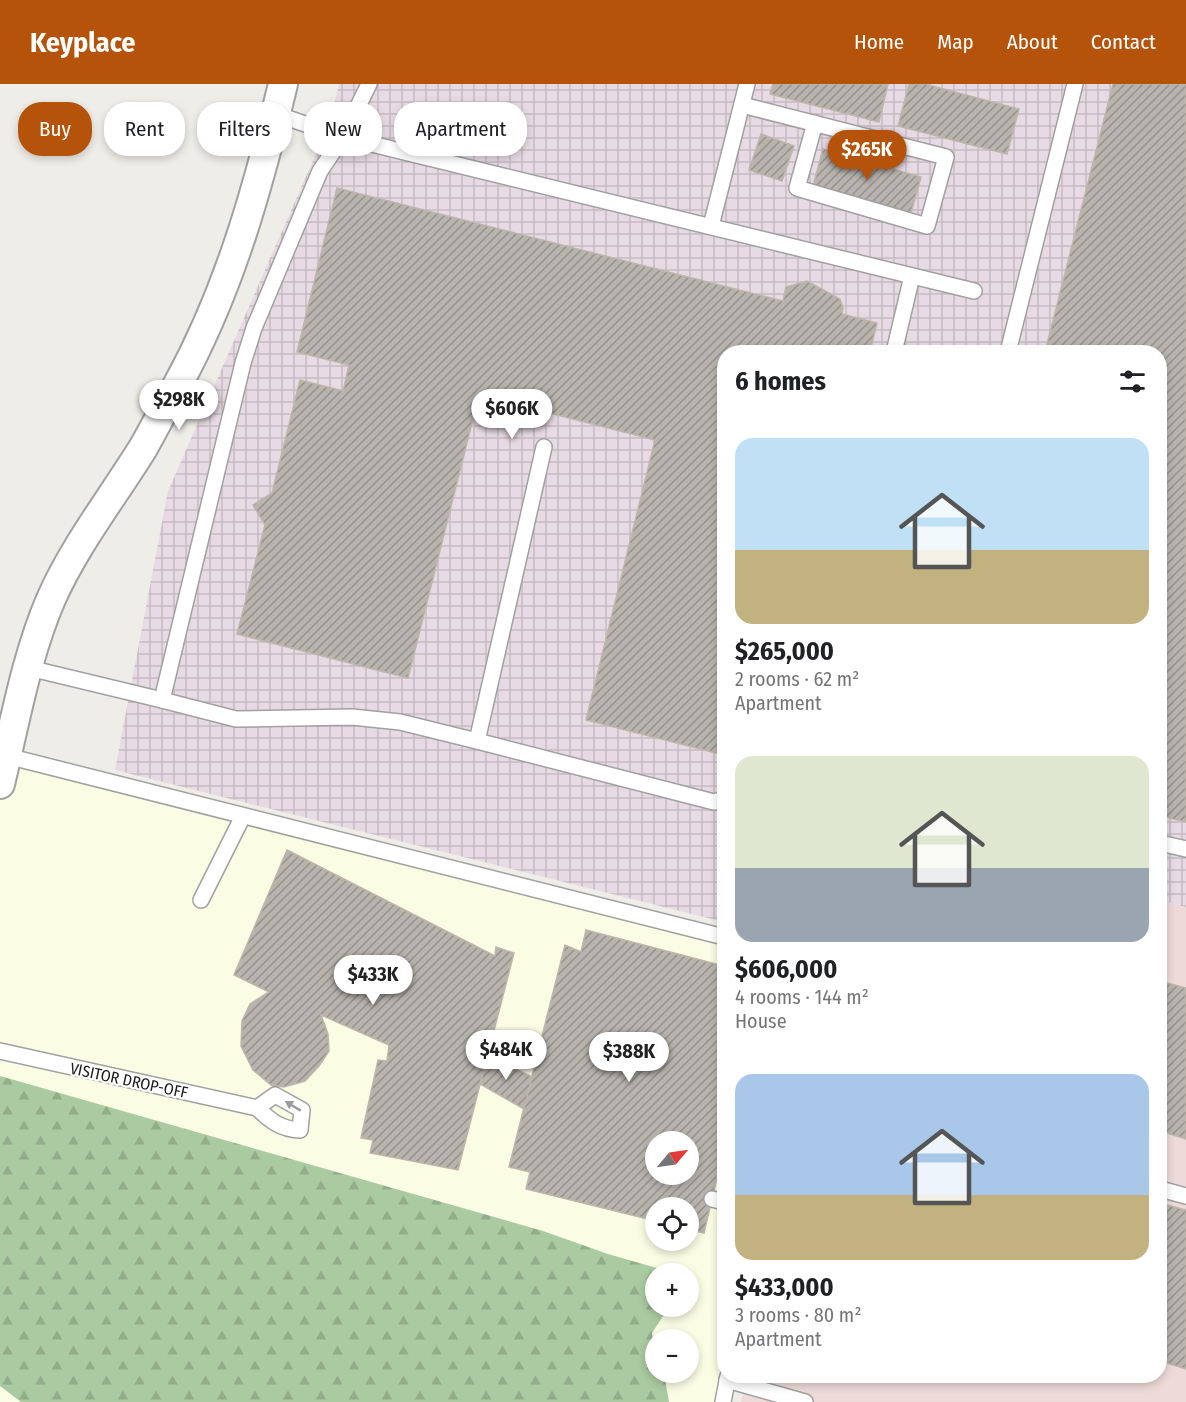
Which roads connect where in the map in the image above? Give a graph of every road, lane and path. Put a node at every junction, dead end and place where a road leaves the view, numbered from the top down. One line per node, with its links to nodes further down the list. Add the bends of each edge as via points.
1 (283, 84): 5 (street)
2 (369, 84): 6 (lane)
3 (747, 84): 7 (lane)
4 (1075, 84): 16 (lane)
5 (279, 102)
6 (360, 102)
7 (742, 105): 8 (lane); 12 (lane)
8 (814, 123): 8 (lane, via 946,157 927,226 797,188)
9 (382, 146): 12 (lane)
10 (265, 156): 18 (street, via 250,213 219,296 180,381 143,447 78,546 51,600)
11 (330, 156): 19 (lane, via 320,171 245,354)
12 (711, 226): 13 (lane)
13 (912, 276): 14 (lane); 15 (lane)
14 (974, 291)
15 (896, 345)
16 (1010, 345)
17 (544, 447): 20 (lane)
18 (29, 668): 19 (lane); 21 (street)
19 (162, 700): 20 (lane, via 236,719 352,717 400,722)
20 (477, 741): 23 (lane)
21 (7, 756): 22 (street); 24 (lane)
22 (0, 783)
23 (717, 801)
24 (243, 816): 27 (lane); 28 (lane)
25 (1167, 845): 26 (lane)
26 (1186, 849)
27 (201, 900)
28 (717, 935)
29 (0, 1051): 30 (lane, VISITOR DROP-OFF)
30 (257, 1108)
31 (1167, 1191): 32 (lane)
32 (1186, 1196)
33 (726, 1383): 35 (lane)
34 (743, 1383): 36 (lane)
35 (723, 1402)
36 (805, 1402)

